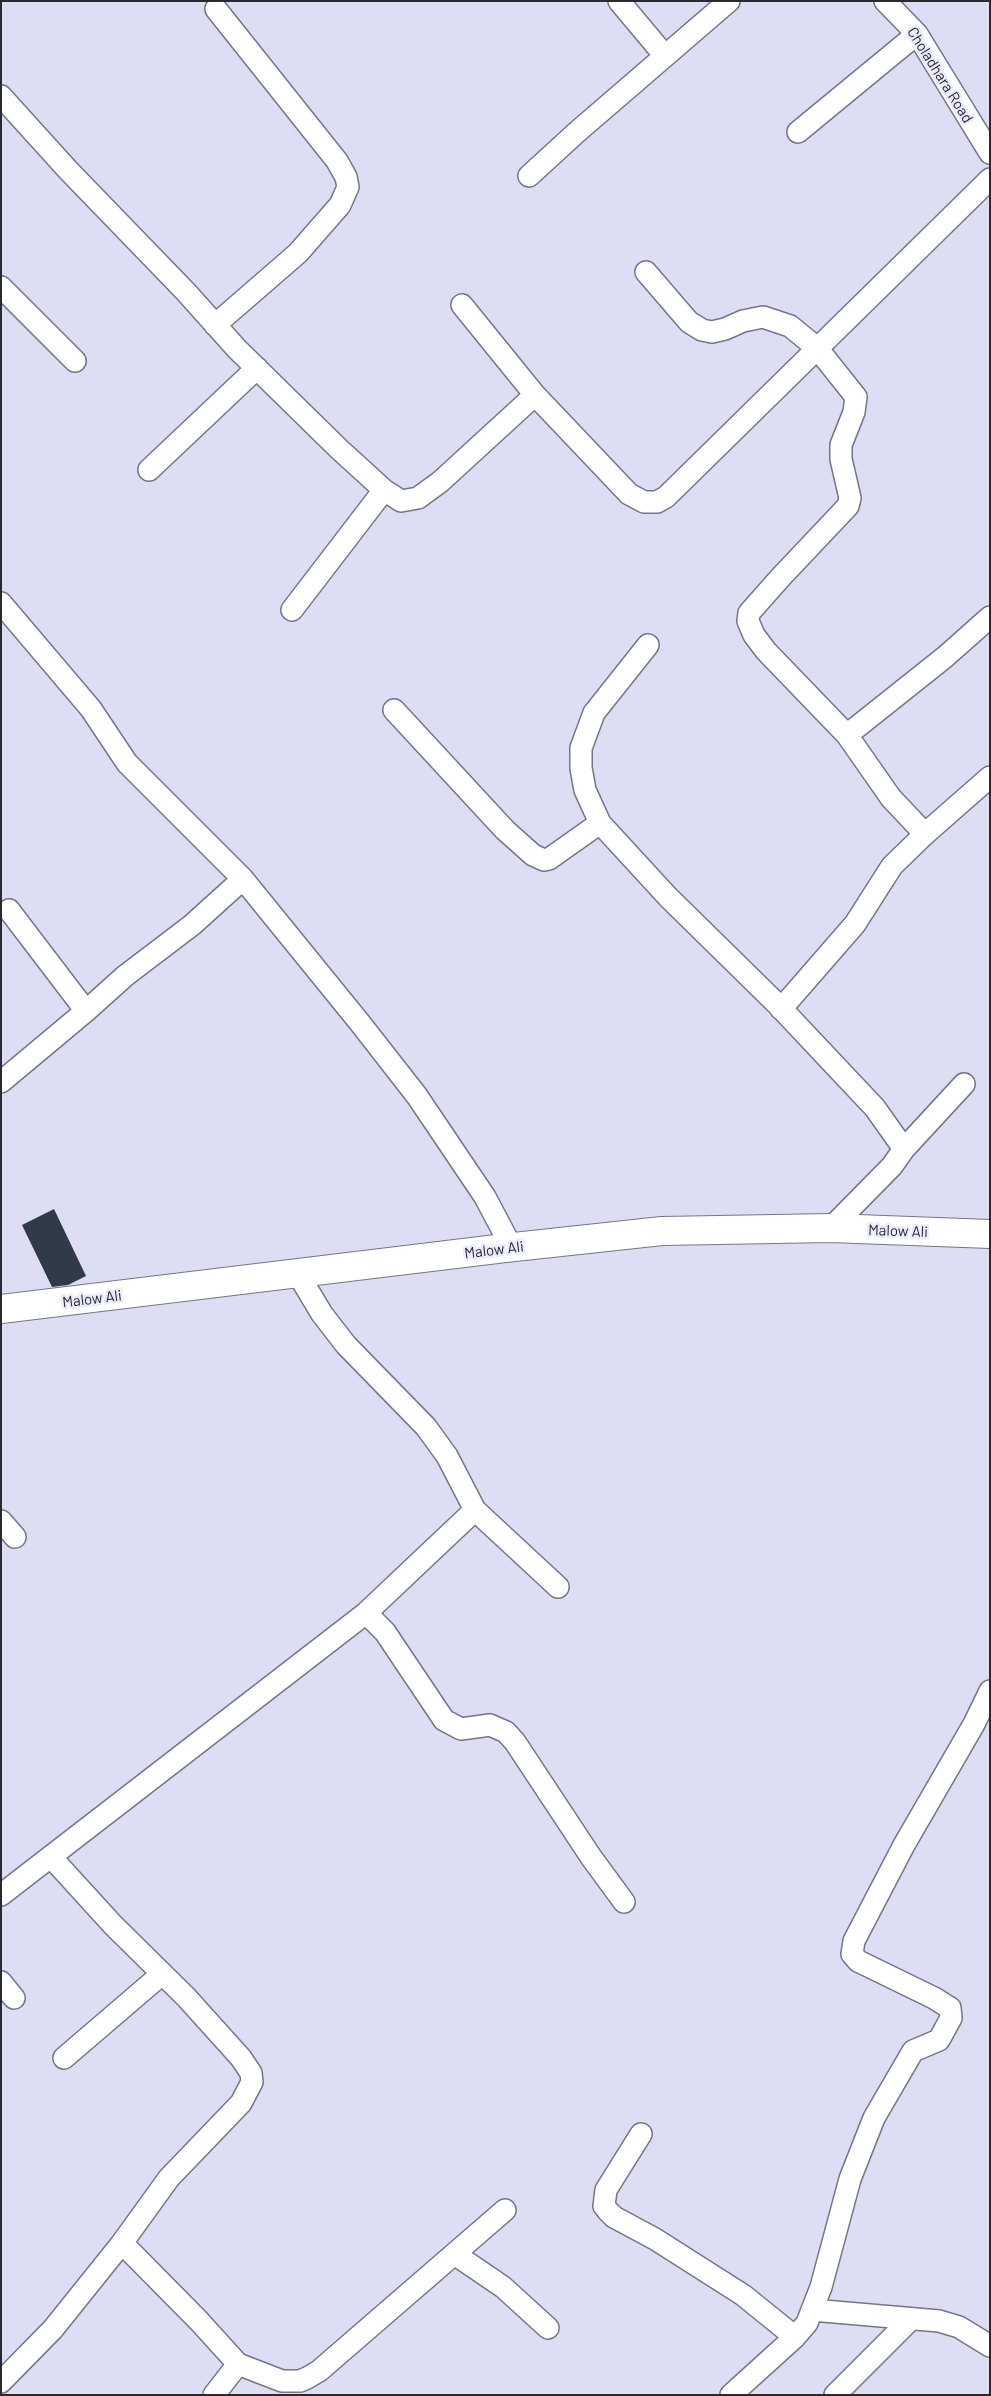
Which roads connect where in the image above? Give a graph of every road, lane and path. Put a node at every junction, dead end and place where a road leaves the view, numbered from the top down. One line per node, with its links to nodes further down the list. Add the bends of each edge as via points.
1 (619, 1): 6 (street)
2 (729, 1): 6 (street)
3 (885, 1): 5 (street, Choladhara Road)
4 (216, 9): 15 (street, via 337,161 348,187 340,205 298,253)
5 (917, 34): 8 (street); 9 (street, Choladhara Road)
6 (665, 56): 10 (street)
7 (1, 96): 15 (street)
8 (798, 132)
9 (990, 153)
10 (530, 176)
11 (990, 179): 16 (street)
12 (646, 272): 16 (street, via 689,322 702,330 712,332 762,317 790,326)
13 (1, 287): 17 (street)
14 (462, 305): 19 (street)
15 (215, 326): 18 (street)
16 (817, 348): 19 (street, via 658,502 644,502 629,494); 27 (street, via 856,397 854,412 841,445 850,498 848,506 749,613 748,621 766,651)
17 (75, 361)
18 (257, 368): 20 (street); 21 (street)
19 (535, 395): 21 (street, via 440,482 418,498 401,501)
20 (149, 470)
21 (384, 490): 23 (street)
22 (1, 604): 31 (street, via 91,709 127,763)
23 (292, 610)
24 (990, 617): 27 (street)
25 (648, 645): 29 (street, via 594,713 581,748 585,790)
26 (394, 710): 29 (street, via 505,830 533,855 544,860 549,858)
27 (847, 735): 30 (street, via 891,798)
28 (990, 777): 30 (street)
29 (600, 823): 33 (street, via 668,897)
30 (925, 834): 33 (street, via 892,866 855,924)
31 (243, 879): 34 (street); 40 (street, via 417,1096 485,1197)
32 (9, 910): 34 (street)
33 (781, 1009): 37 (street, via 875,1108)
34 (86, 1011): 35 (street)
35 (1, 1082)
36 (964, 1084): 37 (street)
37 (904, 1149): 38 (street, via 892,1166)
38 (830, 1228): 39 (street, Malow Ali); 40 (street, Malow Ali, via 662,1231)
39 (990, 1234)
40 (512, 1248): 41 (street, Malow Ali)
41 (298, 1274): 42 (street, Malow Ali); 43 (street, via 346,1346 426,1427 447,1456)
42 (1, 1309)
43 (475, 1510): 46 (street); 47 (street)
44 (1, 1521): 45 (street)
45 (15, 1537)
46 (558, 1587)
47 (366, 1613): 49 (street); 51 (street, via 385,1632 444,1720 461,1729 490,1725 506,1732 515,1742)
48 (990, 1691): 58 (street, via 854,1941 852,1954 858,1962 934,1998 950,2008 951,2018 939,2040 913,2051 874,2118 850,2179)
49 (51, 1857): 50 (street); 52 (street, via 112,1925)
50 (1, 1895)
51 (624, 1902)
52 (162, 1974): 53 (street); 56 (street, via 241,2058 251,2073 252,2082 241,2104 168,2178)
53 (64, 2058)
54 (641, 2134): 61 (street, via 606,2190 604,2206 614,2217 735,2290)
55 (505, 2210): 57 (street)
56 (122, 2242): 63 (street); 64 (street, via 53,2329)
57 (456, 2255): 60 (street, via 504,2287); 63 (street, via 319,2372 300,2381 282,2381)
58 (812, 2310): 59 (street); 61 (street)
59 (911, 2319): 62 (street, via 939,2321 958,2327); 67 (street)
60 (548, 2328)
61 (794, 2337): 66 (street)
62 (990, 2346)
63 (238, 2364): 65 (street)
64 (1, 2382)
65 (214, 2395)
66 (731, 2395)
67 (835, 2395)

